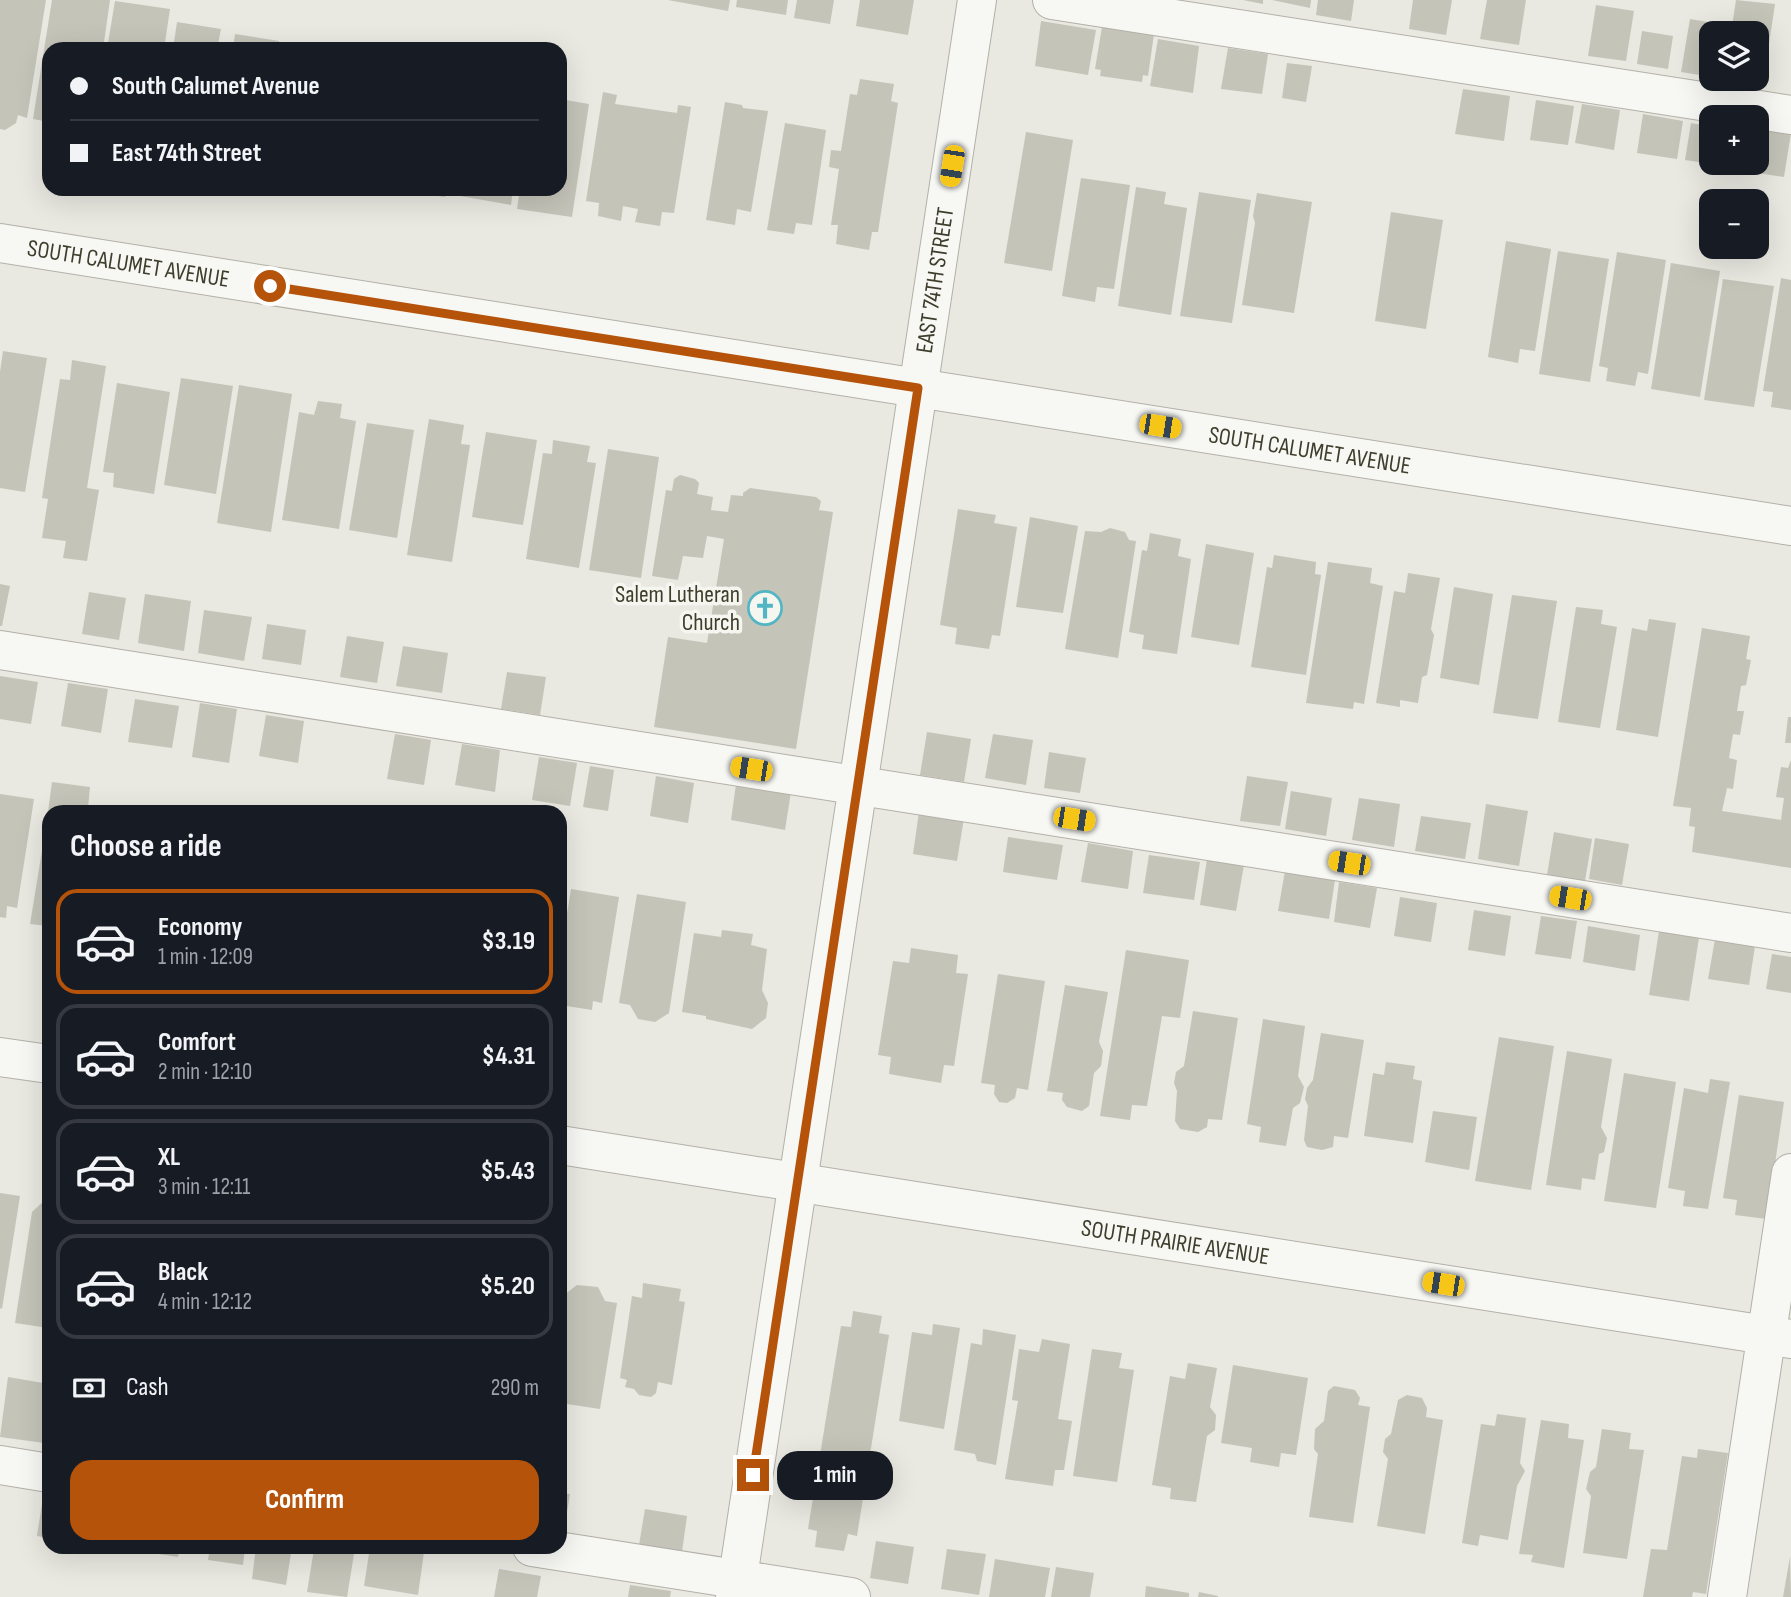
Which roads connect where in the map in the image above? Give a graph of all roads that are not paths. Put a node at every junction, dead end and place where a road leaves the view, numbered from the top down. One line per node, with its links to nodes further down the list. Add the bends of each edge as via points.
1 (977, 0): 5 (street, EAST 74TH STREET)
2 (1052, 0): 3 (street)
3 (1791, 115)
4 (0, 243): 5 (street, SOUTH CALUMET AVENUE)
5 (918, 388): 6 (street, SOUTH CALUMET AVENUE); 8 (street, EAST 74TH STREET)
6 (1791, 526)
7 (0, 650): 8 (street)
8 (858, 785): 9 (street); 14 (street, EAST 74TH STREET)
9 (1791, 933)
10 (0, 1057): 11 (street)
11 (42, 1064)
12 (567, 1146): 14 (street, SOUTH PRAIRIE AVENUE)
13 (1791, 1173): 15 (street)
14 (797, 1182): 15 (street, SOUTH PRAIRIE AVENUE); 19 (street, EAST 74TH STREET)
15 (1779, 1338): 21 (street)
16 (0, 1465): 17 (street)
17 (42, 1472)
18 (567, 1554): 19 (street)
19 (736, 1588): 20 (street)
20 (851, 1597)
21 (1727, 1597)

